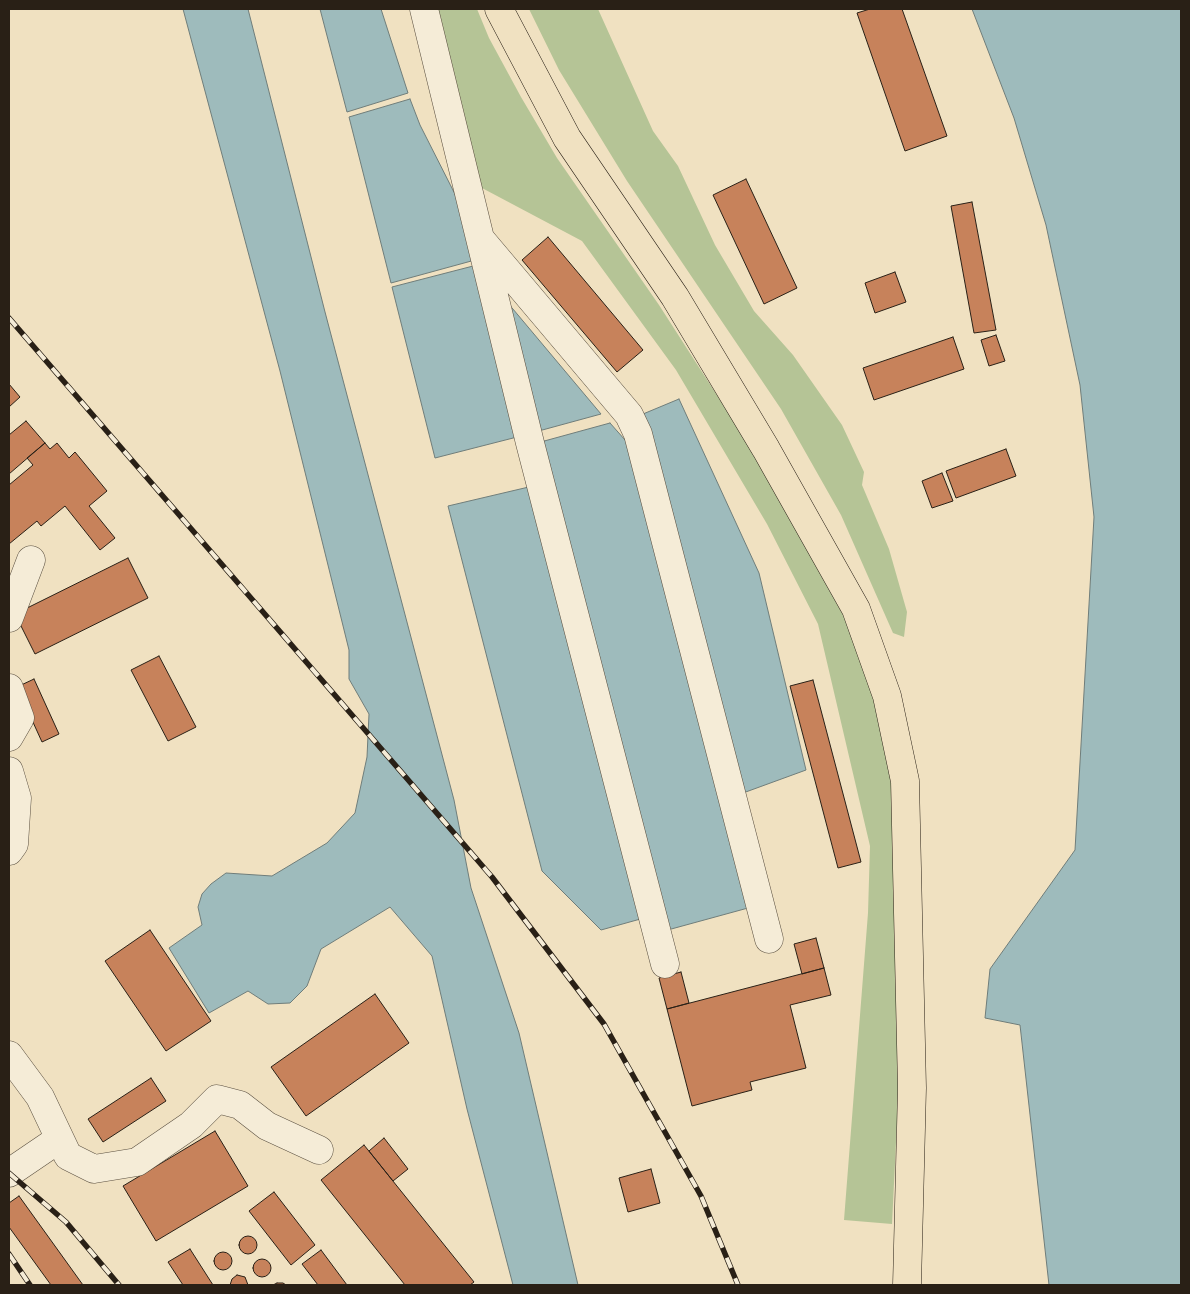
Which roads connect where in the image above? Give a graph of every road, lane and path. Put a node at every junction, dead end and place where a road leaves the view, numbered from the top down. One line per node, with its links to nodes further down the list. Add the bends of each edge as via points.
1 (424, 9): 3 (street)
2 (499, 9): 16 (main road, via 567,138 675,297 766,449 856,610 887,696 905,782 912,1088)
3 (480, 239): 10 (street, via 629,415 638,434); 11 (street)
4 (31, 560): 5 (street)
5 (9, 618)
6 (9, 688): 7 (street, via 20,718)
7 (9, 737)
8 (9, 771): 9 (street, via 17,798 14,844)
9 (9, 851)
10 (769, 939)
11 (665, 964)
12 (9, 1055): 13 (street, via 40,1097)
13 (59, 1139): 14 (street, via 68,1156 94,1169 137,1162 191,1125 217,1099 240,1105 267,1126); 15 (street)
14 (319, 1150)
15 (9, 1174)
16 (907, 1285)

